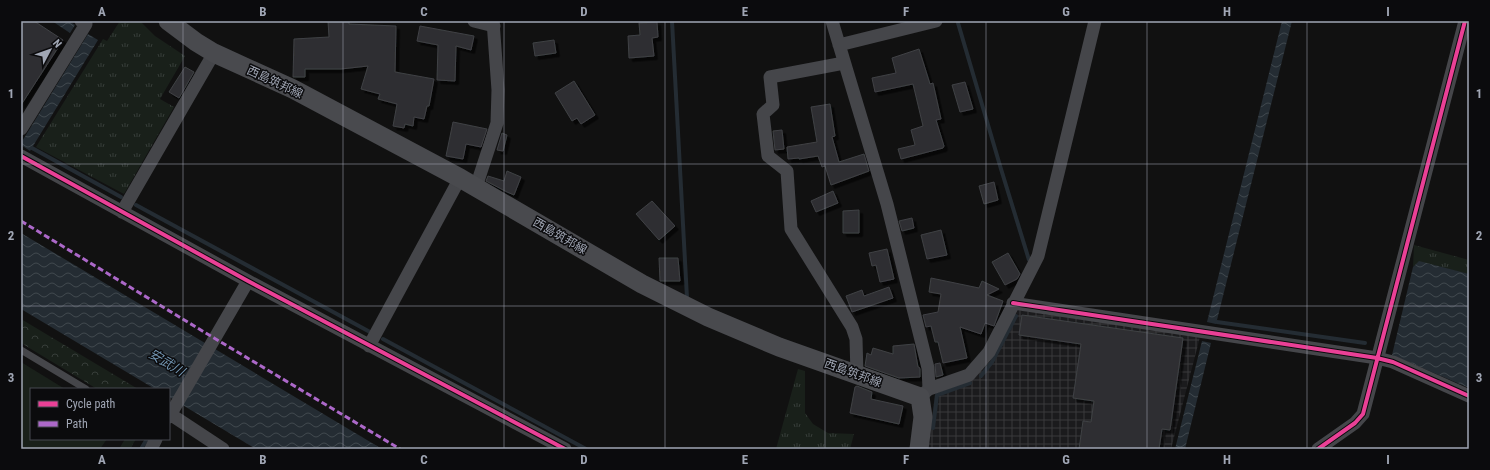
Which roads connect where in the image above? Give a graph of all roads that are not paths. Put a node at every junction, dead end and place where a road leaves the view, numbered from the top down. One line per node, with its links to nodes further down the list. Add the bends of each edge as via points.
1 (81, 21): 12 (street, via 86,24)
2 (168, 21): 10 (main road, 西島筑邦線)
3 (474, 21): 8 (street)
4 (832, 21): 9 (street)
5 (936, 21): 9 (street)
6 (1095, 21): 17 (street, via 1038,256)
7 (1465, 21): 20 (street)
8 (494, 23): 14 (street, via 497,122)
9 (839, 45): 11 (street)
10 (214, 53): 14 (main road, 西島筑邦線, via 293,89); 15 (street)
11 (844, 63): 21 (street, via 770,77 773,106 763,114 768,156 787,171 791,229 852,327 856,339); 23 (street, via 887,204 928,368)
12 (21, 129)
13 (21, 156): 15 (street)
14 (468, 183): 18 (street); 21 (main road, 西島筑邦線, via 642,284 708,317 778,347)
15 (122, 212): 16 (street)
16 (248, 281): 18 (street); 25 (street)
17 (1014, 303): 20 (street); 23 (street, via 989,352 969,375)
18 (369, 346): 29 (street)
19 (21, 350): 22 (lane)
20 (1377, 358): 24 (street, via 1393,362); 31 (street, via 1363,414 1355,423)
21 (857, 375): 23 (main road, 西島筑邦線)
22 (84, 388)
23 (924, 393): 30 (main road)
24 (1469, 396)
25 (171, 413): 28 (street)
26 (156, 440): 27 (street)
27 (151, 449)
28 (223, 449)
29 (564, 449)
30 (919, 449)
31 (1318, 449)

